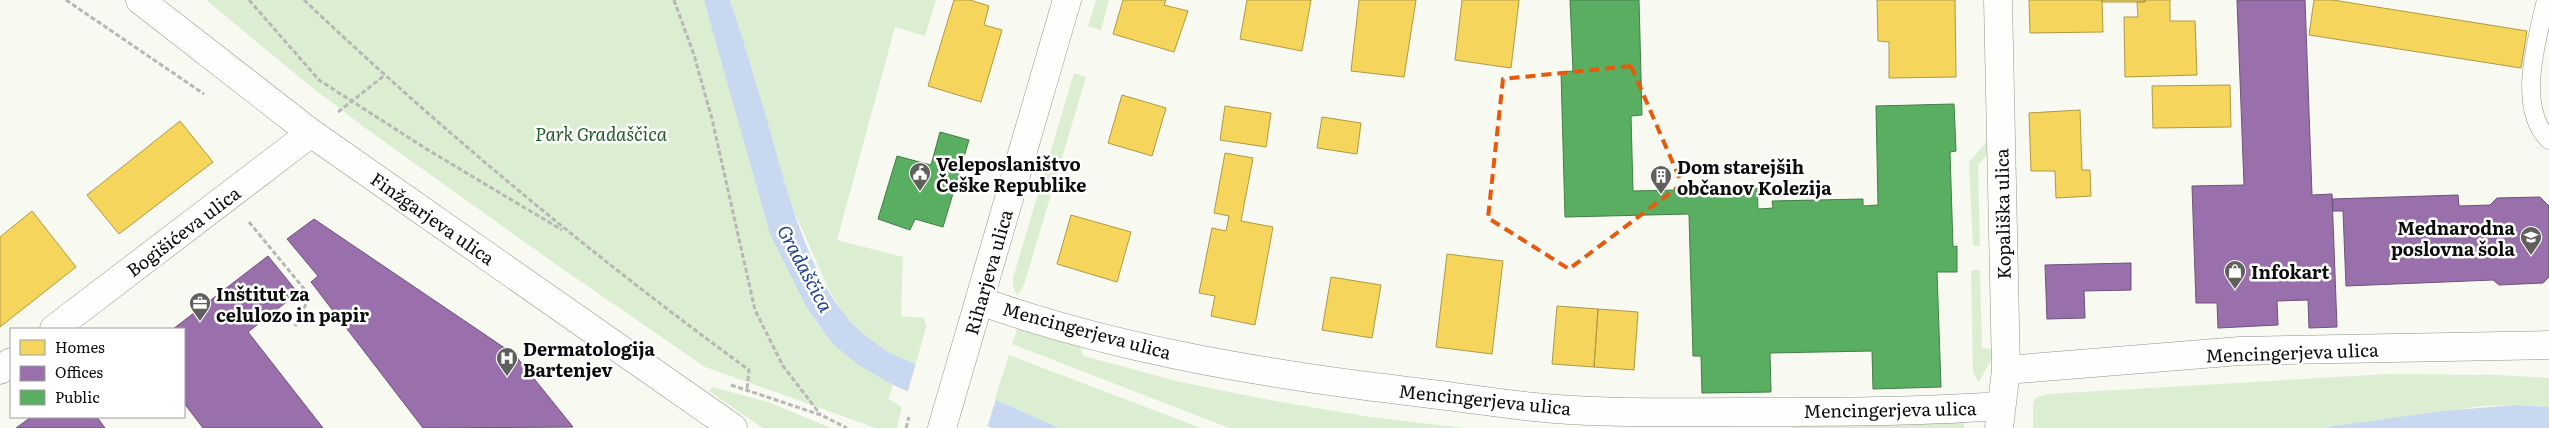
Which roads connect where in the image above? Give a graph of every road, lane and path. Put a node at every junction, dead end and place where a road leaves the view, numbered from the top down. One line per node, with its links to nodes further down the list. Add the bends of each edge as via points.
1 (140, 0): 10 (street, Finžgarjeva ulica)
2 (249, 0): 9 (path, via 319,80)
3 (304, 0): 8 (path)
4 (674, 0): 20 (path, via 712,119 756,310 783,366)
5 (1067, 0): 14 (street, Riharjeva ulica)
6 (1998, 0): 18 (street, Kopališka ulica)
7 (2546, 0): 11 (lane, via 2530,83 2534,112 2542,134)
8 (385, 75): 9 (path); 13 (path)
9 (351, 101): 13 (path)
10 (312, 133): 12 (street, Bogišićeva ulica); 22 (street, Finžgarjeva ulica)
11 (2549, 140)
12 (228, 196): 15 (path, via 310,296); 16 (street, Bogišićeva ulica)
13 (570, 234): 19 (path, via 654,301 749,370)
14 (980, 301): 21 (street, Mencingerjeva ulica, via 1094,335 1194,358 1310,378 1536,407); 23 (street, Riharjeva ulica)
15 (296, 326)
16 (55, 328)
17 (2549, 345): 18 (street, Mencingerjeva ulica, via 2240,351)
18 (2006, 370): 21 (street, Kopališka ulica)
19 (747, 390)
20 (821, 415)
21 (2000, 417)
22 (730, 427)
23 (942, 428)

